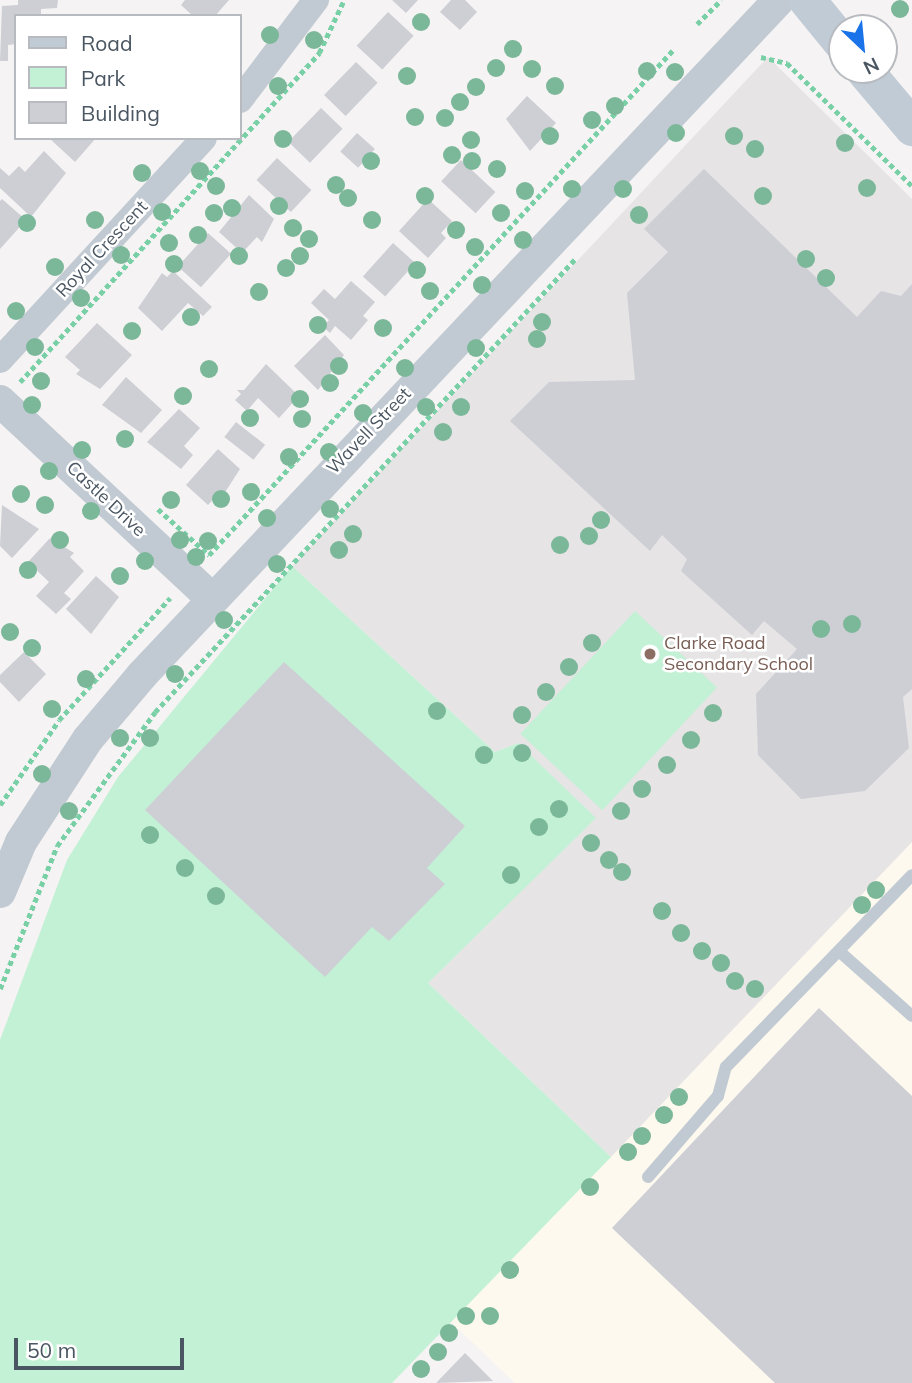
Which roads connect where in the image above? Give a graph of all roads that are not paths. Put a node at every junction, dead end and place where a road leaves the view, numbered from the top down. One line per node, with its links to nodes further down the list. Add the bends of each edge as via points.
1 (316, 0): 6 (street)
2 (779, 0): 11 (street, Wavell Street)
3 (807, 0): 4 (main road)
4 (828, 26)
5 (876, 84): 7 (main road)
6 (242, 97)
7 (912, 127)
8 (202, 140): 9 (street, Royal Crescent)
9 (0, 360)
10 (14, 395): 11 (street, Castle Drive)
11 (211, 598): 13 (street, Wavell Street, via 88,739 21,842)
12 (912, 875): 14 (lane)
13 (0, 892)
14 (840, 952): 15 (lane); 16 (lane, via 726,1067 718,1096)
15 (912, 1016)
16 (648, 1177)

